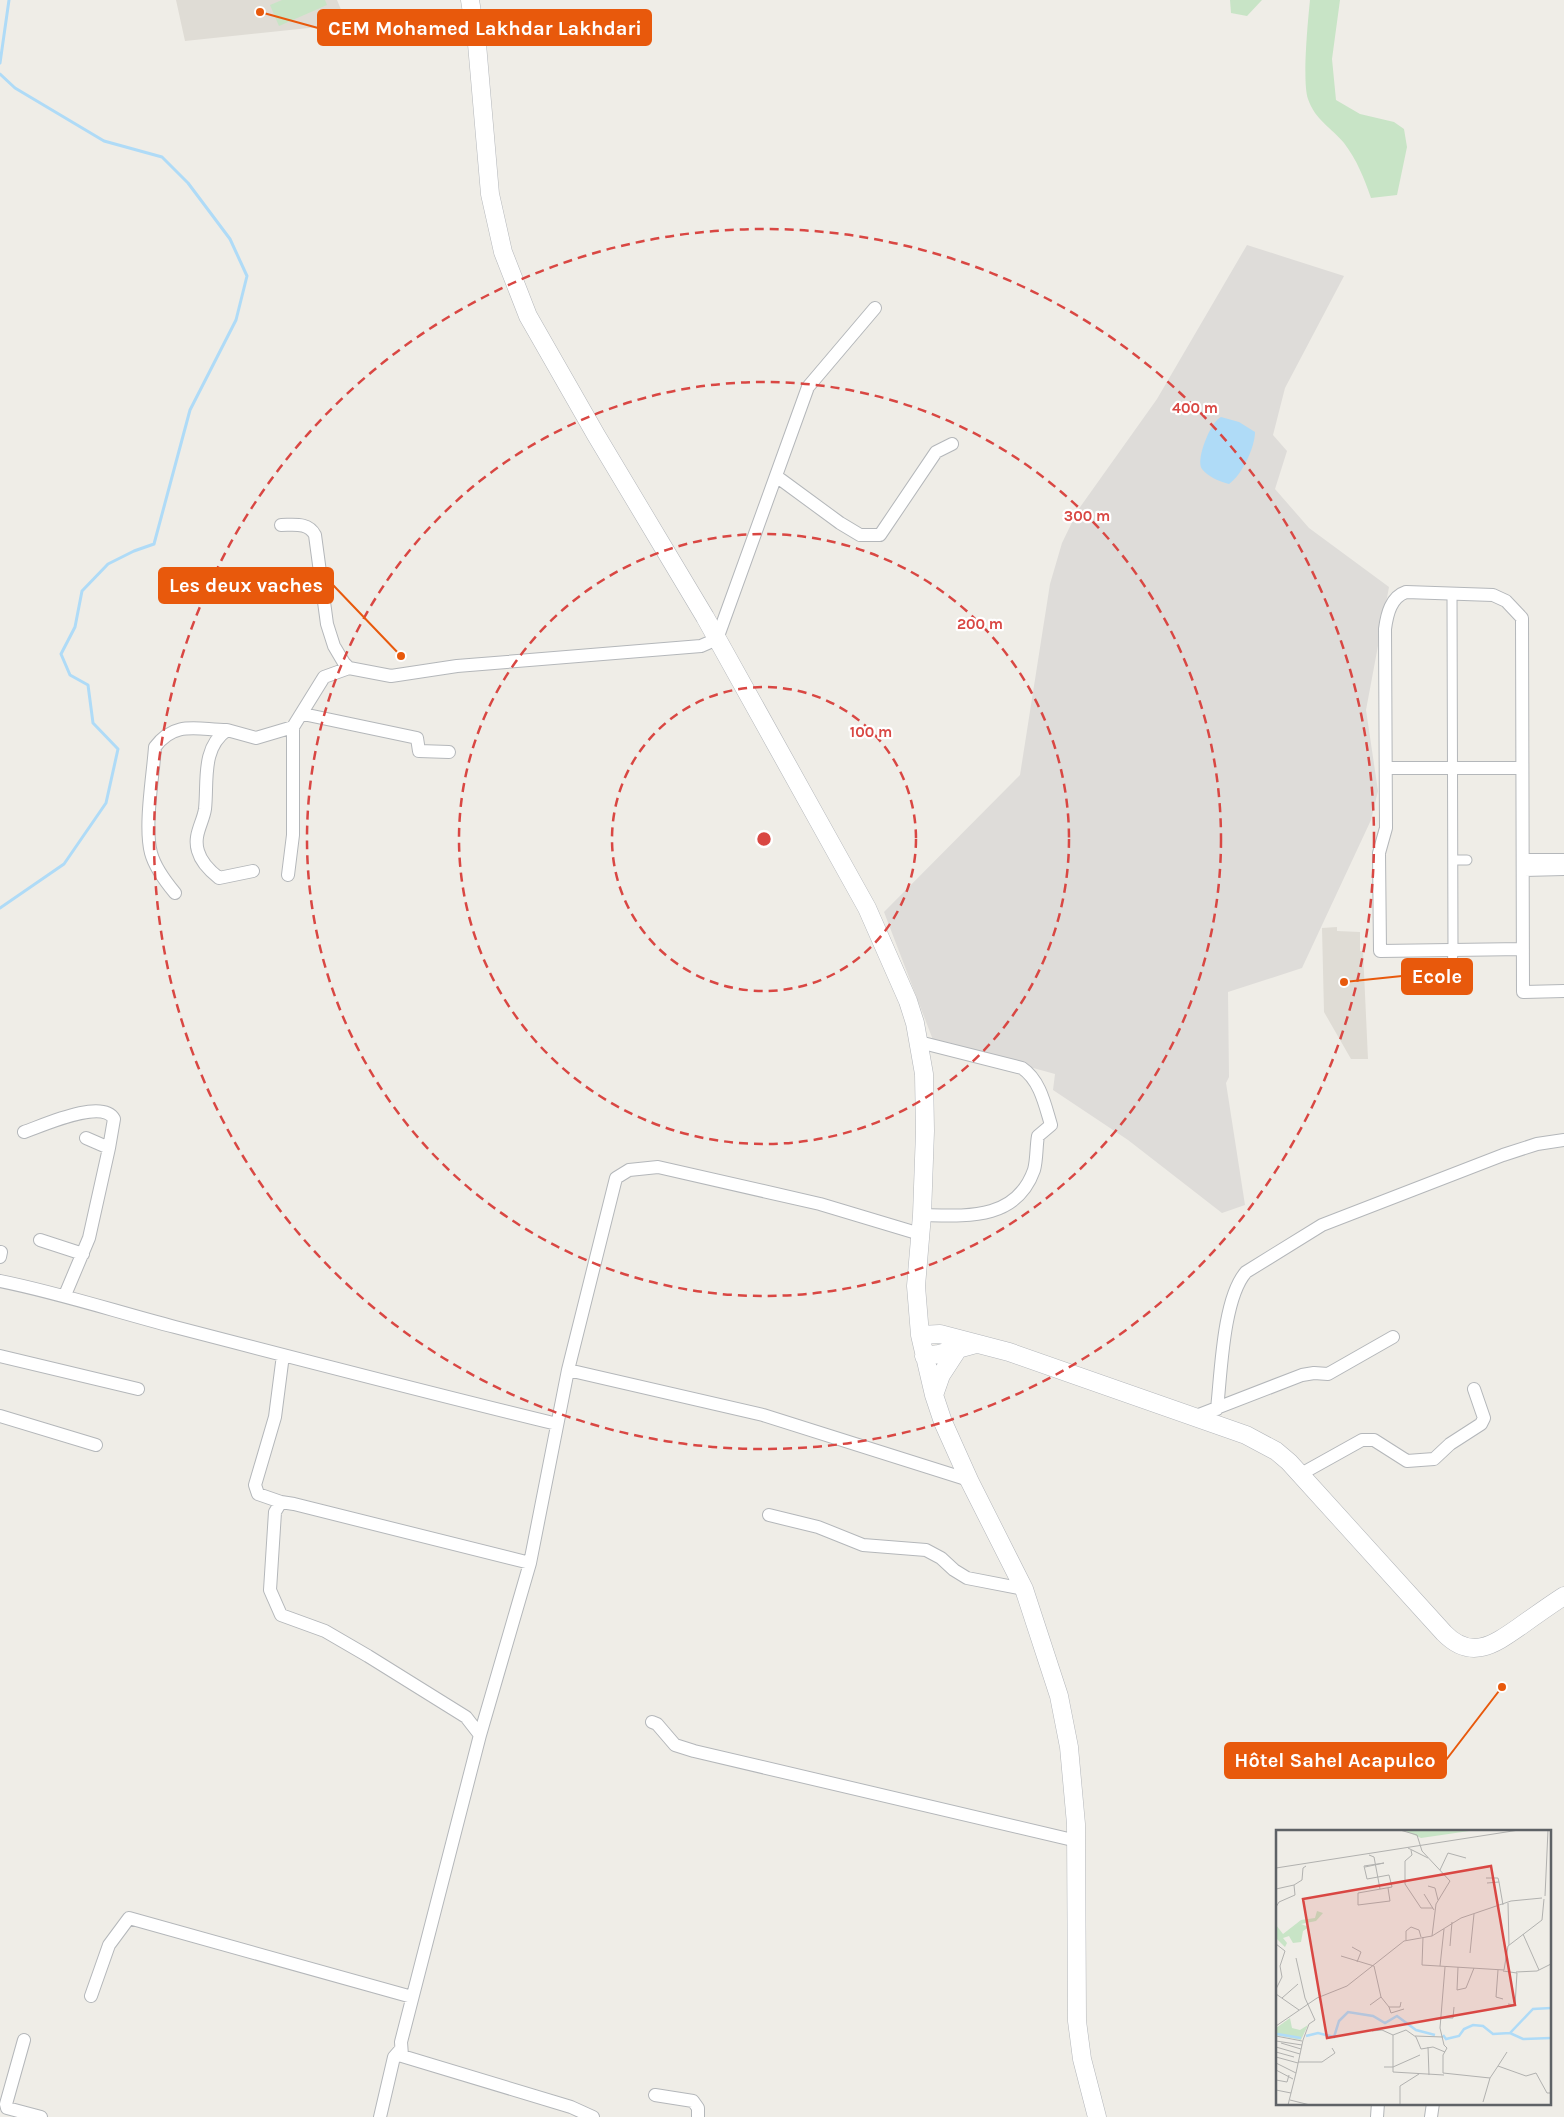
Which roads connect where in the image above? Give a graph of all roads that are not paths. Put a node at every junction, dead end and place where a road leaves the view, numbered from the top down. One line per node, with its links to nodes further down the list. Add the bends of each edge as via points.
1 (470, 0): 7 (main road, via 490,194 503,252 528,316)
2 (875, 308): 4 (street, via 808,388)
3 (952, 444): 4 (street, via 936,452 880,536 860,535)
4 (776, 476): 7 (street)
5 (281, 525): 8 (street, via 304,525 315,535 327,624 334,646)
6 (1452, 593): 13 (street, via 1406,592 1400,594 1390,608 1384,642); 14 (street); 15 (street, via 1499,597 1522,618)
7 (718, 638): 8 (street, via 701,646 457,666 391,676); 28 (main road, via 867,908 908,1001)
8 (350, 668): 9 (street, via 324,677)
9 (302, 714): 10 (street); 12 (street, via 417,738 419,751)
10 (292, 727): 11 (street, via 256,738); 22 (street, via 293,835)
11 (226, 730): 21 (street, via 217,736 207,760 205,811 197,834 198,851 207,868 219,878); 23 (street, via 188,726 162,738 156,747 149,832 151,853 162,878)
12 (449, 752)
13 (1386, 768): 14 (street); 24 (street, via 1386,828 1379,852 1380,952)
14 (1452, 768): 15 (street); 16 (street)
15 (1522, 768): 19 (street)
16 (1453, 860): 17 (street); 24 (street)
17 (1468, 860)
18 (1564, 860): 19 (street)
19 (1524, 865): 20 (street); 25 (street)
20 (1564, 870)
21 (253, 871)
22 (288, 875)
23 (175, 893)
24 (1453, 950): 25 (street); 26 (street)
25 (1523, 950): 27 (street, via 1523,992)
26 (1451, 988)
27 (1564, 991)
28 (919, 1042): 33 (main road, via 926,1131); 33 (street, via 1022,1068 1031,1075 1040,1091 1051,1125 1038,1136 1034,1168 1028,1183 1005,1206 974,1216)
29 (24, 1132): 32 (street, via 88,1111 102,1111 114,1119)
30 (86, 1138): 32 (street)
31 (1564, 1140): 52 (street, via 1537,1144 1503,1155 1322,1225 1246,1272 1231,1298)
32 (109, 1148): 37 (street, via 89,1238)
33 (922, 1215): 34 (main road)
34 (920, 1234): 41 (main road, via 916,1286); 48 (street, via 820,1204 658,1167 629,1170 616,1178)
35 (40, 1240): 37 (street)
36 (1, 1252): 38 (street)
37 (82, 1254): 40 (street)
38 (0, 1257)
39 (0, 1281): 40 (street)
40 (65, 1295): 45 (street)
41 (918, 1313): 42 (main road); 44 (main road)
42 (920, 1335): 44 (main road, via 935,1333); 47 (main road)
43 (1393, 1336): 52 (street, via 1328,1374 1302,1376)
44 (955, 1343): 47 (main road); 51 (main road); 54 (main road, via 977,1344 1009,1352)
45 (283, 1355): 55 (street); 59 (street, via 276,1417 255,1485 258,1494)
46 (0, 1356): 49 (street)
47 (924, 1356): 51 (main road)
48 (568, 1370): 55 (street); 58 (street, via 763,1415)
49 (138, 1389)
50 (1474, 1389): 57 (street, via 1484,1418 1434,1460 1406,1461 1374,1440 1362,1440)
51 (934, 1395): 58 (main road)
52 (1217, 1409): 54 (street)
53 (0, 1416): 56 (street)
54 (1196, 1416): 57 (main road, via 1262,1442)
55 (556, 1424): 61 (street)
56 (96, 1444)
57 (1301, 1474): 63 (main road, via 1444,1633 1458,1644 1475,1648 1492,1645)
58 (969, 1480): 62 (main road)
59 (281, 1502): 61 (street); 65 (street, via 275,1512 270,1590 281,1616 325,1631 368,1656 466,1717)
60 (769, 1515): 62 (street, via 818,1527 863,1545 926,1550 967,1578)
61 (530, 1563): 65 (street)
62 (1024, 1589): 66 (main road, via 1059,1696 1069,1747)
63 (1564, 1596)
64 (652, 1722): 66 (street, via 675,1745 694,1751)
65 (480, 1735): 68 (street)
66 (1077, 1841): 78 (main road, via 1077,2021 1082,2059)
67 (91, 1996): 68 (street, via 109,1945 129,1918)
68 (412, 1997): 70 (street)
69 (24, 2040): 74 (street, via 6,2104 7,2108)
70 (401, 2049): 75 (street, via 394,2057); 76 (street, via 402,2056 571,2107)
71 (655, 2095): 77 (street, via 693,2101 698,2108)
72 (1378, 2104): 79 (street)
73 (1433, 2104): 80 (street)
74 (41, 2117)
75 (380, 2117)
76 (593, 2117)
77 (698, 2117)
78 (1097, 2117)
79 (1377, 2117)
80 (1432, 2117)

